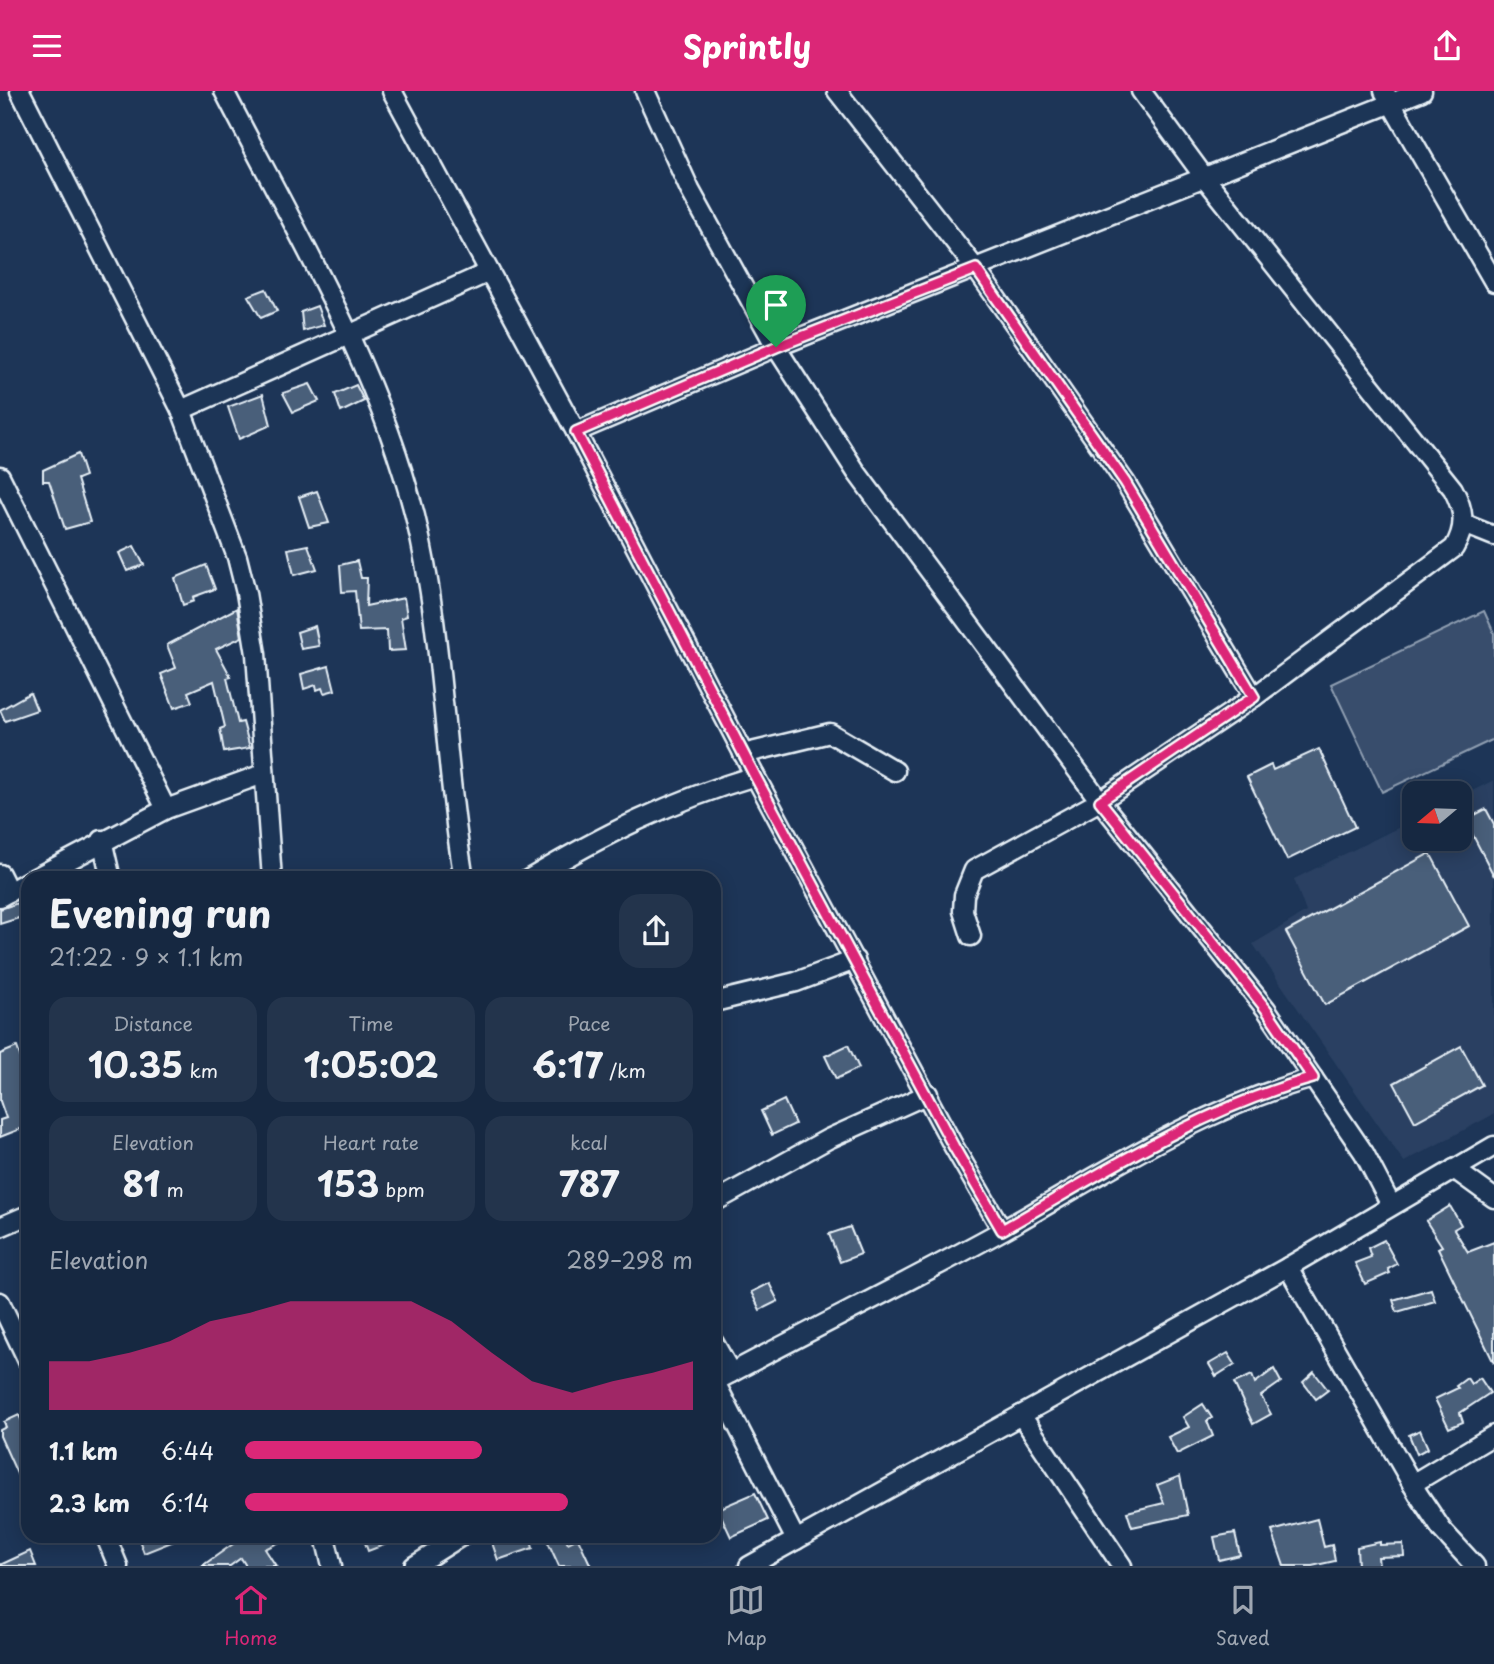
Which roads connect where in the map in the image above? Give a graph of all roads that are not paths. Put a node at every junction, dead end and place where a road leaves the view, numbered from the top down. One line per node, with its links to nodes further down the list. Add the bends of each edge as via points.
1 (20, 91): 15 (street)
2 (223, 91): 13 (street)
3 (392, 91): 11 (street)
4 (645, 91): 14 (street, via 690,190)
5 (836, 91): 10 (street)
6 (1141, 91): 9 (street)
7 (1422, 91): 8 (street)
8 (1388, 97): 9 (street); 12 (street)
9 (1205, 178): 10 (street); 18 (street, via 1453,489)
10 (976, 269): 14 (street); 20 (street, via 1125,482)
11 (489, 272): 13 (street); 16 (street)
12 (1494, 282)
13 (348, 335): 15 (street); 31 (street, via 387,426 425,564)
14 (776, 347): 16 (street); 25 (street, via 857,473)
15 (181, 410): 23 (street, via 237,557 246,593 256,654)
16 (576, 432): 21 (street)
17 (0, 477): 26 (street)
18 (1464, 524): 19 (street); 20 (street, via 1454,548)
19 (1494, 536)
20 (1254, 697): 25 (street)
21 (743, 754): 22 (street, via 830,733); 24 (street)
22 (895, 771)
23 (263, 774): 26 (street); 30 (street)
24 (755, 776): 32 (street, via 656,810); 37 (street)
25 (1100, 801): 36 (street, via 974,870 963,911); 39 (street, via 1266,1009)
26 (166, 809): 27 (street)
27 (102, 840): 28 (street); 29 (street)
28 (47, 871)
29 (109, 871)
30 (271, 871)
31 (463, 871)
32 (543, 871)
33 (0, 874): 35 (street)
34 (21, 885): 35 (street)
35 (5, 894)
36 (971, 936)
37 (855, 960): 38 (street, via 796,982); 40 (street)
38 (721, 1000)
39 (1313, 1078): 45 (street, via 1364,1153); 48 (street, via 1234,1104 1146,1147)
40 (928, 1094): 43 (street, via 828,1139); 48 (street)
41 (1494, 1146): 42 (street)
42 (1454, 1169): 44 (street); 45 (street)
43 (721, 1198)
44 (1494, 1198)
45 (1391, 1205): 49 (street)
46 (21, 1218): 47 (street)
47 (0, 1227)
48 (1002, 1230): 52 (street)
49 (1288, 1267): 54 (street); 56 (street)
50 (0, 1302): 51 (street)
51 (21, 1346)
52 (721, 1378)
53 (721, 1381): 57 (street)
54 (1021, 1415): 57 (street); 65 (street)
55 (1494, 1435): 56 (street)
56 (1412, 1483): 66 (street, via 1442,1530)
57 (796, 1540): 64 (street)
58 (108, 1543): 61 (street)
59 (326, 1543): 62 (street)
60 (450, 1543): 63 (street)
61 (118, 1566)
62 (332, 1566)
63 (414, 1566)
64 (749, 1566)
65 (1122, 1566)
66 (1475, 1566)

